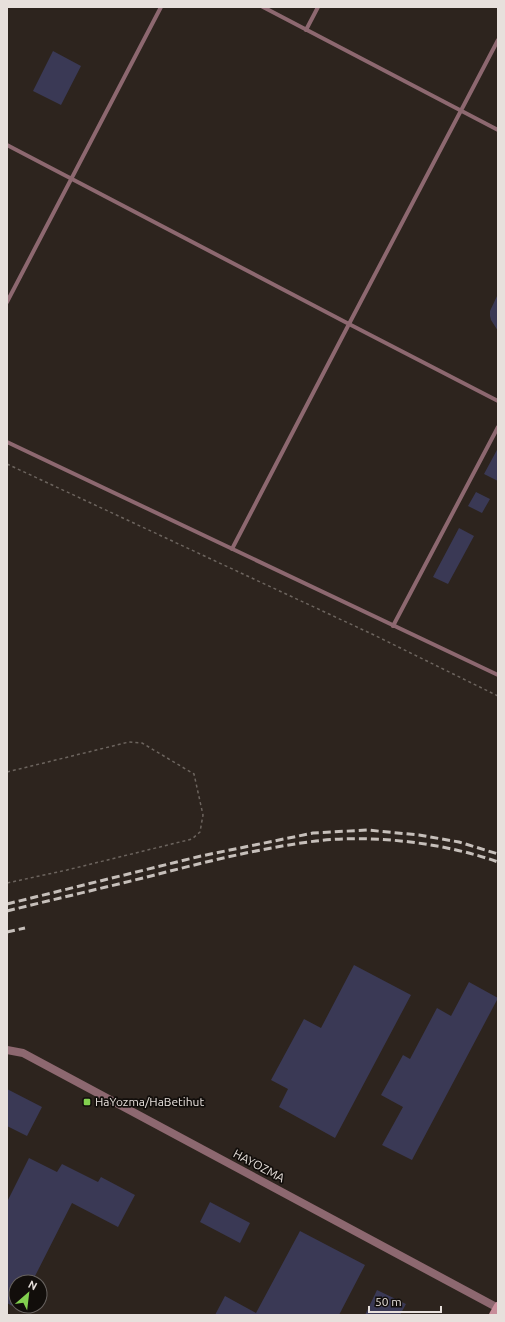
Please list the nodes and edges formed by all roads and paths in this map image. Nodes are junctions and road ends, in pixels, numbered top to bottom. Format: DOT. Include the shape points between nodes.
graph roads {
  1 [pos="161,7"];
  2 [pos="263,7"];
  3 [pos="318,7"];
  4 [pos="306,30"];
  5 [pos="498,40"];
  6 [pos="461,111"];
  7 [pos="498,130"];
  8 [pos="7,145"];
  9 [pos="71,178"];
  10 [pos="7,302"];
  11 [pos="349,324"];
  12 [pos="498,401"];
  13 [pos="498,427"];
  14 [pos="7,442"];
  15 [pos="7,464"];
  16 [pos="232,549"];
  17 [pos="393,626"];
  18 [pos="498,675"];
  19 [pos="498,696"];
  20 [pos="7,772"];
  21 [pos="7,883"];
  22 [pos="7,1050"];
  23 [pos="498,1307"];
  24 [pos="493,1315"];
  1 -- 9 [label="lane"];
  2 -- 4 [label="lane"];
  3 -- 4 [label="lane"];
  4 -- 6 [label="lane"];
  5 -- 6 [label="lane"];
  6 -- 7 [label="lane"];
  6 -- 11 [label="lane"];
  8 -- 9 [label="lane"];
  9 -- 10 [label="lane"];
  9 -- 11 [label="lane"];
  11 -- 12 [label="lane"];
  11 -- 16 [label="lane"];
  13 -- 17 [label="lane"];
  14 -- 16 [label="lane"];
  15 -- 19 [label="path" via="374,635"];
  16 -- 17 [label="lane"];
  17 -- 18 [label="lane"];
  20 -- 21 [label="path" via="129,742 142,743 194,774 203,815 200,832 192,839"];
  22 -- 23 [label="street, HAYOZMA" via="23,1054"];
  23 -- 24 [label="street"];
}
